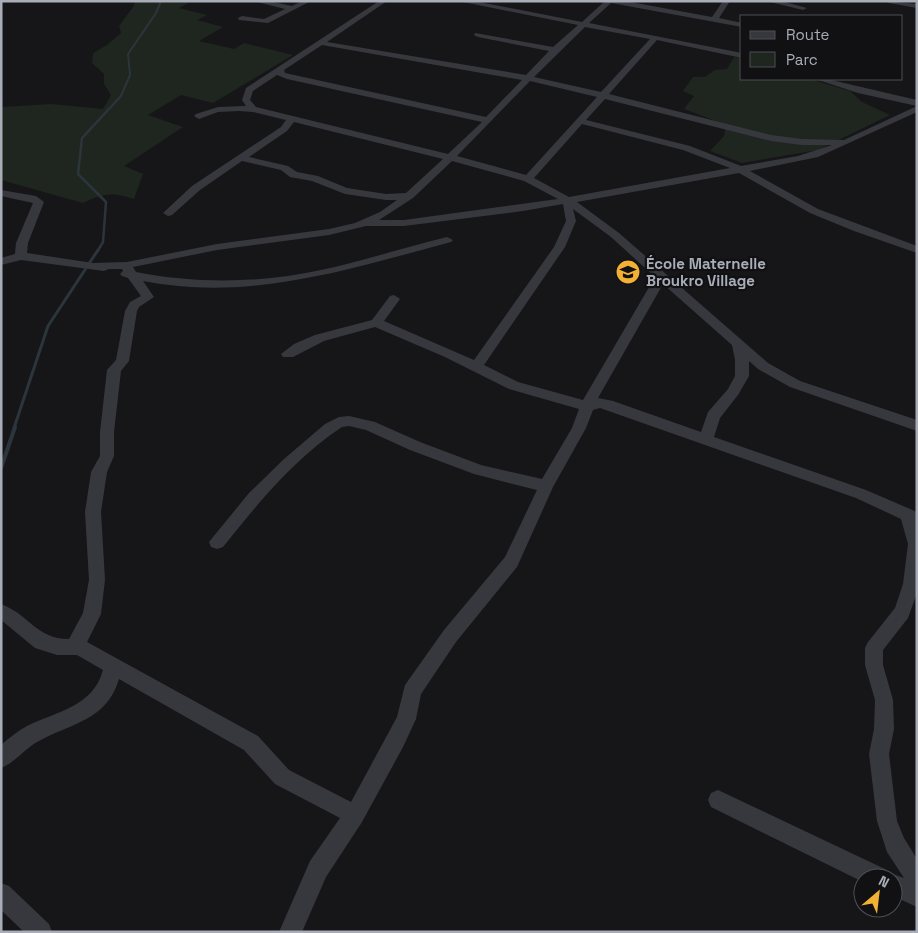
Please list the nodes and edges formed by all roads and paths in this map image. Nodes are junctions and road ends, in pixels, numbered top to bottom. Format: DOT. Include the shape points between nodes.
graph roads {
  1 [pos="256,1"];
  2 [pos="308,1"];
  3 [pos="384,1"];
  4 [pos="461,1"];
  5 [pos="610,1"];
  6 [pos="727,1"];
  7 [pos="769,1"];
  8 [pos="889,1"];
  9 [pos="917,6"];
  10 [pos="293,8"];
  11 [pos="803,8"];
  12 [pos="242,18"];
  13 [pos="714,20"];
  14 [pos="584,24"];
  15 [pos="740,25"];
  16 [pos="478,35"];
  17 [pos="655,38"];
  18 [pos="321,43"];
  19 [pos="555,50"];
  20 [pos="740,56"];
  21 [pos="280,70"];
  22 [pos="528,78"];
  23 [pos="823,80"];
  24 [pos="603,96"];
  25 [pos="917,102"];
  26 [pos="253,109"];
  27 [pos="917,109"];
  28 [pos="199,116"];
  29 [pos="292,119"];
  30 [pos="487,120"];
  31 [pos="580,122"];
  32 [pos="848,142"];
  33 [pos="241,158"];
  34 [pos="449,158"];
  35 [pos="741,169"];
  36 [pos="528,179"];
  37 [pos="1,193"];
  38 [pos="409,196"];
  39 [pos="568,200"];
  40 [pos="168,213"];
  41 [pos="571,221"];
  42 [pos="597,222"];
  43 [pos="364,224"];
  44 [pos="447,240"];
  45 [pos="917,250"];
  46 [pos="21,256"];
  47 [pos="1,262"];
  48 [pos="128,269"];
  49 [pos="661,277"];
  50 [pos="394,298"];
  51 [pos="376,323"];
  52 [pos="738,345"];
  53 [pos="288,354"];
  54 [pos="476,367"];
  55 [pos="587,406"];
  56 [pos="917,426"];
  57 [pos="706,439"];
  58 [pos="546,486"];
  59 [pos="912,518"];
  60 [pos="217,542"];
  61 [pos="1,612"];
  62 [pos="79,647"];
  63 [pos="113,667"];
  64 [pos="1,758"];
  65 [pos="718,800"];
  66 [pos="355,815"];
  67 [pos="858,868"];
  68 [pos="917,880"];
  69 [pos="903,890"];
  70 [pos="1,894"];
  71 [pos="917,896"];
  72 [pos="40,932"];
  73 [pos="290,932"];
  1 -- 10 [label="street"];
  2 -- 10 [label="street"];
  3 -- 18 [label="street"];
  4 -- 14 [label="street"];
  5 -- 13 [label="street"];
  5 -- 14 [label="street"];
  6 -- 13 [label="street"];
  7 -- 11 [label="street"];
  8 -- 9 [label="street"];
  10 -- 12 [label="street" via="265,21"];
  13 -- 15 [label="street"];
  14 -- 17 [label="street"];
  14 -- 19 [label="street"];
  16 -- 19 [label="street"];
  17 -- 20 [label="street"];
  17 -- 24 [label="street"];
  18 -- 21 [label="street"];
  18 -- 22 [label="street"];
  19 -- 22 [label="street"];
  21 -- 26 [label="street" via="249,90 246,100"];
  21 -- 30 [label="street" via="287,76 406,99"];
  22 -- 24 [label="street"];
  22 -- 30 [label="street"];
  23 -- 25 [label="street"];
  24 -- 31 [label="street"];
  24 -- 32 [label="street" via="781,140"];
  26 -- 28 [label="street" via="220,109"];
  26 -- 29 [label="street"];
  27 -- 32 [label="street"];
  29 -- 33 [label="street" via="284,129"];
  29 -- 34 [label="street"];
  30 -- 34 [label="street"];
  31 -- 35 [label="street" via="701,153"];
  31 -- 36 [label="street"];
  32 -- 35 [label="street" via="824,153"];
  33 -- 38 [label="street" via="284,168 294,175 314,178 345,191 386,197"];
  33 -- 40 [label="street" via="196,188"];
  34 -- 36 [label="street"];
  34 -- 38 [label="street"];
  35 -- 39 [label="street"];
  35 -- 45 [label="street" via="800,205"];
  36 -- 39 [label="street"];
  37 -- 46 [label="street" via="39,202 22,244"];
  38 -- 43 [label="street"];
  39 -- 41 [label="street"];
  39 -- 42 [label="street"];
  39 -- 43 [label="street" via="404,223"];
  41 -- 42 [label="street" via="577,218"];
  41 -- 54 [label="street" via="552,261"];
  42 -- 49 [label="street"];
  43 -- 48 [label="street" via="217,247"];
  44 -- 48 [label="street" via="304,276 267,282 191,283"];
  46 -- 47 [label="street"];
  46 -- 48 [label="street"];
  48 -- 62 [label="street" via="148,297 131,311 122,361 114,370 107,456 99,472 93,512 97,580 92,614 78,640"];
  49 -- 52 [label="street"];
  49 -- 55 [label="street"];
  50 -- 51 [label="street"];
  51 -- 53 [label="street" via="334,331"];
  51 -- 54 [label="street"];
  52 -- 56 [label="street" via="763,366 795,384"];
  52 -- 57 [label="street" via="742,376 734,392 713,416"];
  54 -- 55 [label="street" via="514,386"];
  55 -- 57 [label="street" via="608,405"];
  55 -- 58 [label="street" via="579,428"];
  57 -- 59 [label="street" via="861,494"];
  58 -- 60 [label="street" via="479,470 370,426 339,422 254,497"];
  58 -- 66 [label="street" via="511,562 450,636 412,691 406,719"];
  59 -- 68 [label="street" via="916,544 911,584 902,612 874,648 874,665 884,700 884,729 879,754 887,821 895,844"];
  61 -- 62 [label="street" via="49,646"];
  62 -- 63 [label="street"];
  63 -- 64 [label="street" via="106,689 92,703 75,716 17,743"];
  63 -- 66 [label="street" via="251,744 282,777"];
  65 -- 67 [label="street"];
  66 -- 73 [label="street" via="318,869"];
  69 -- 71 [label="street"];
  70 -- 72 [label="street"];
}
